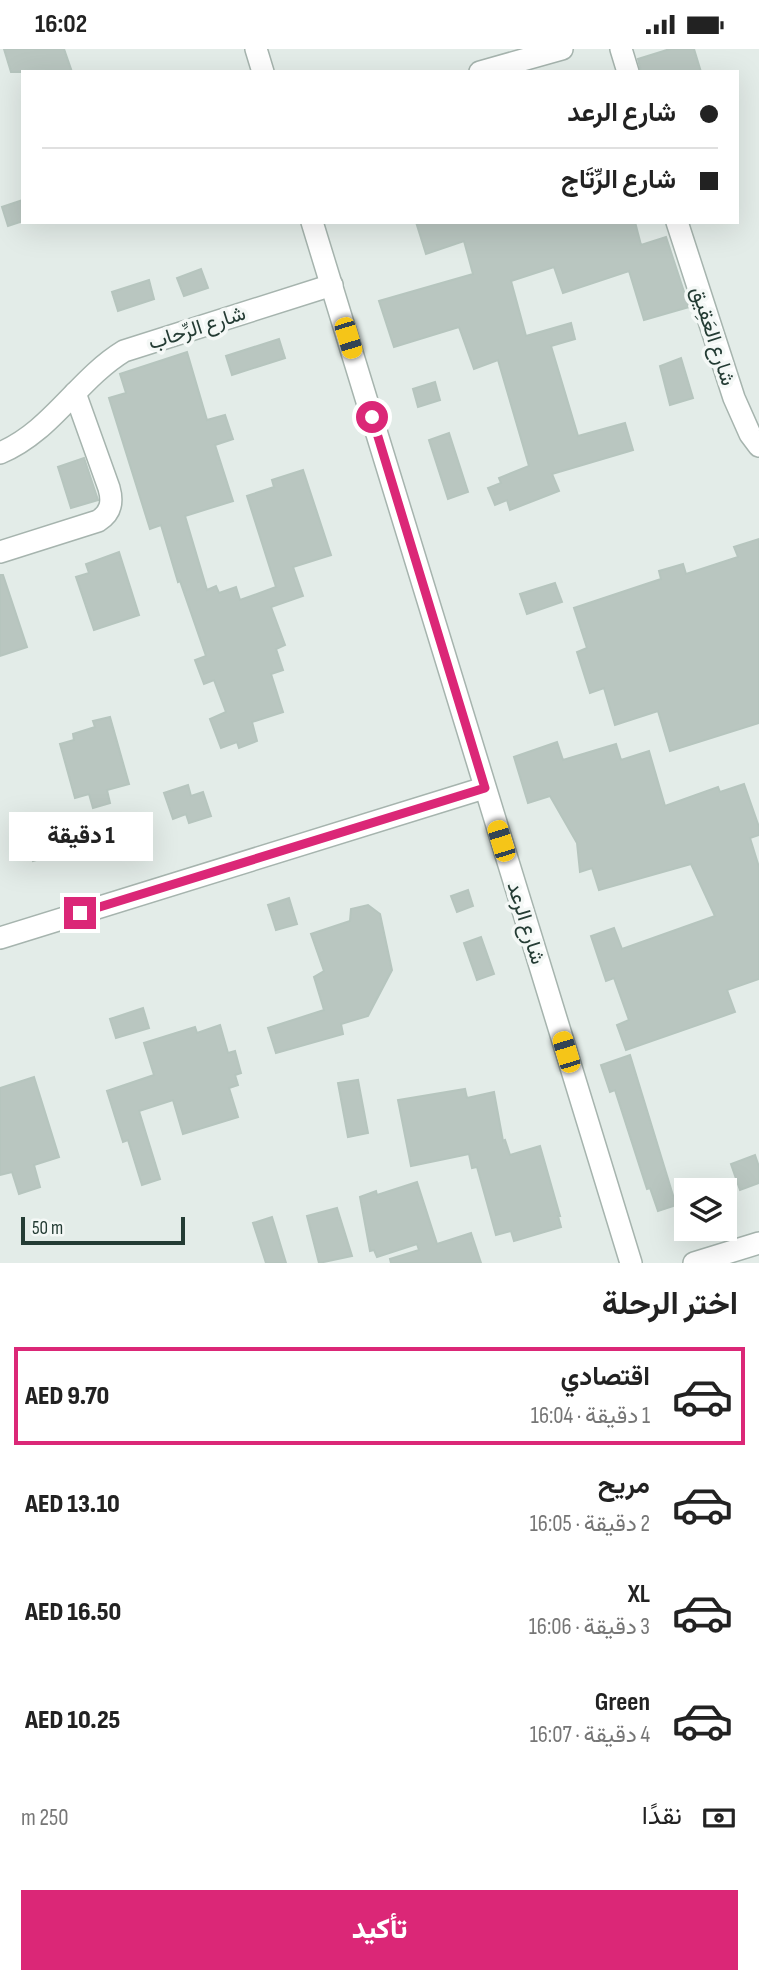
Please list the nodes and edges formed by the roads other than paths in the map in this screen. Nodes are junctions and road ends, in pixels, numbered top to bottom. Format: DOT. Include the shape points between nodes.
graph roads {
  1 [pos="256,49"];
  2 [pos="562,49"];
  3 [pos="621,49"];
  4 [pos="262,70"];
  5 [pos="487,70"];
  6 [pos="627,70"];
  7 [pos="313,224"];
  8 [pos="678,224"];
  9 [pos="332,285"];
  10 [pos="75,393"];
  11 [pos="759,446"];
  12 [pos="0,453"];
  13 [pos="0,552"];
  14 [pos="485,788"];
  15 [pos="0,938"];
  16 [pos="759,1243"];
  17 [pos="631,1263"];
  18 [pos="694,1263"];
  1 -- 4 [label="street"];
  2 -- 5 [label="street"];
  3 -- 6 [label="street"];
  7 -- 9 [label="street, شارع الرعد"];
  8 -- 11 [label="street, شارع العَقِيق" via="734,398"];
  9 -- 10 [label="street, شارع الرِّحاب" via="124,351"];
  9 -- 14 [label="street, شارع الرعد"];
  10 -- 12 [label="street, شارع الرِّحاب" via="24,440"];
  10 -- 13 [label="street" via="111,496 110,509 97,521"];
  14 -- 15 [label="street"];
  14 -- 17 [label="street, شارع الرعد"];
  16 -- 18 [label="street"];
}
